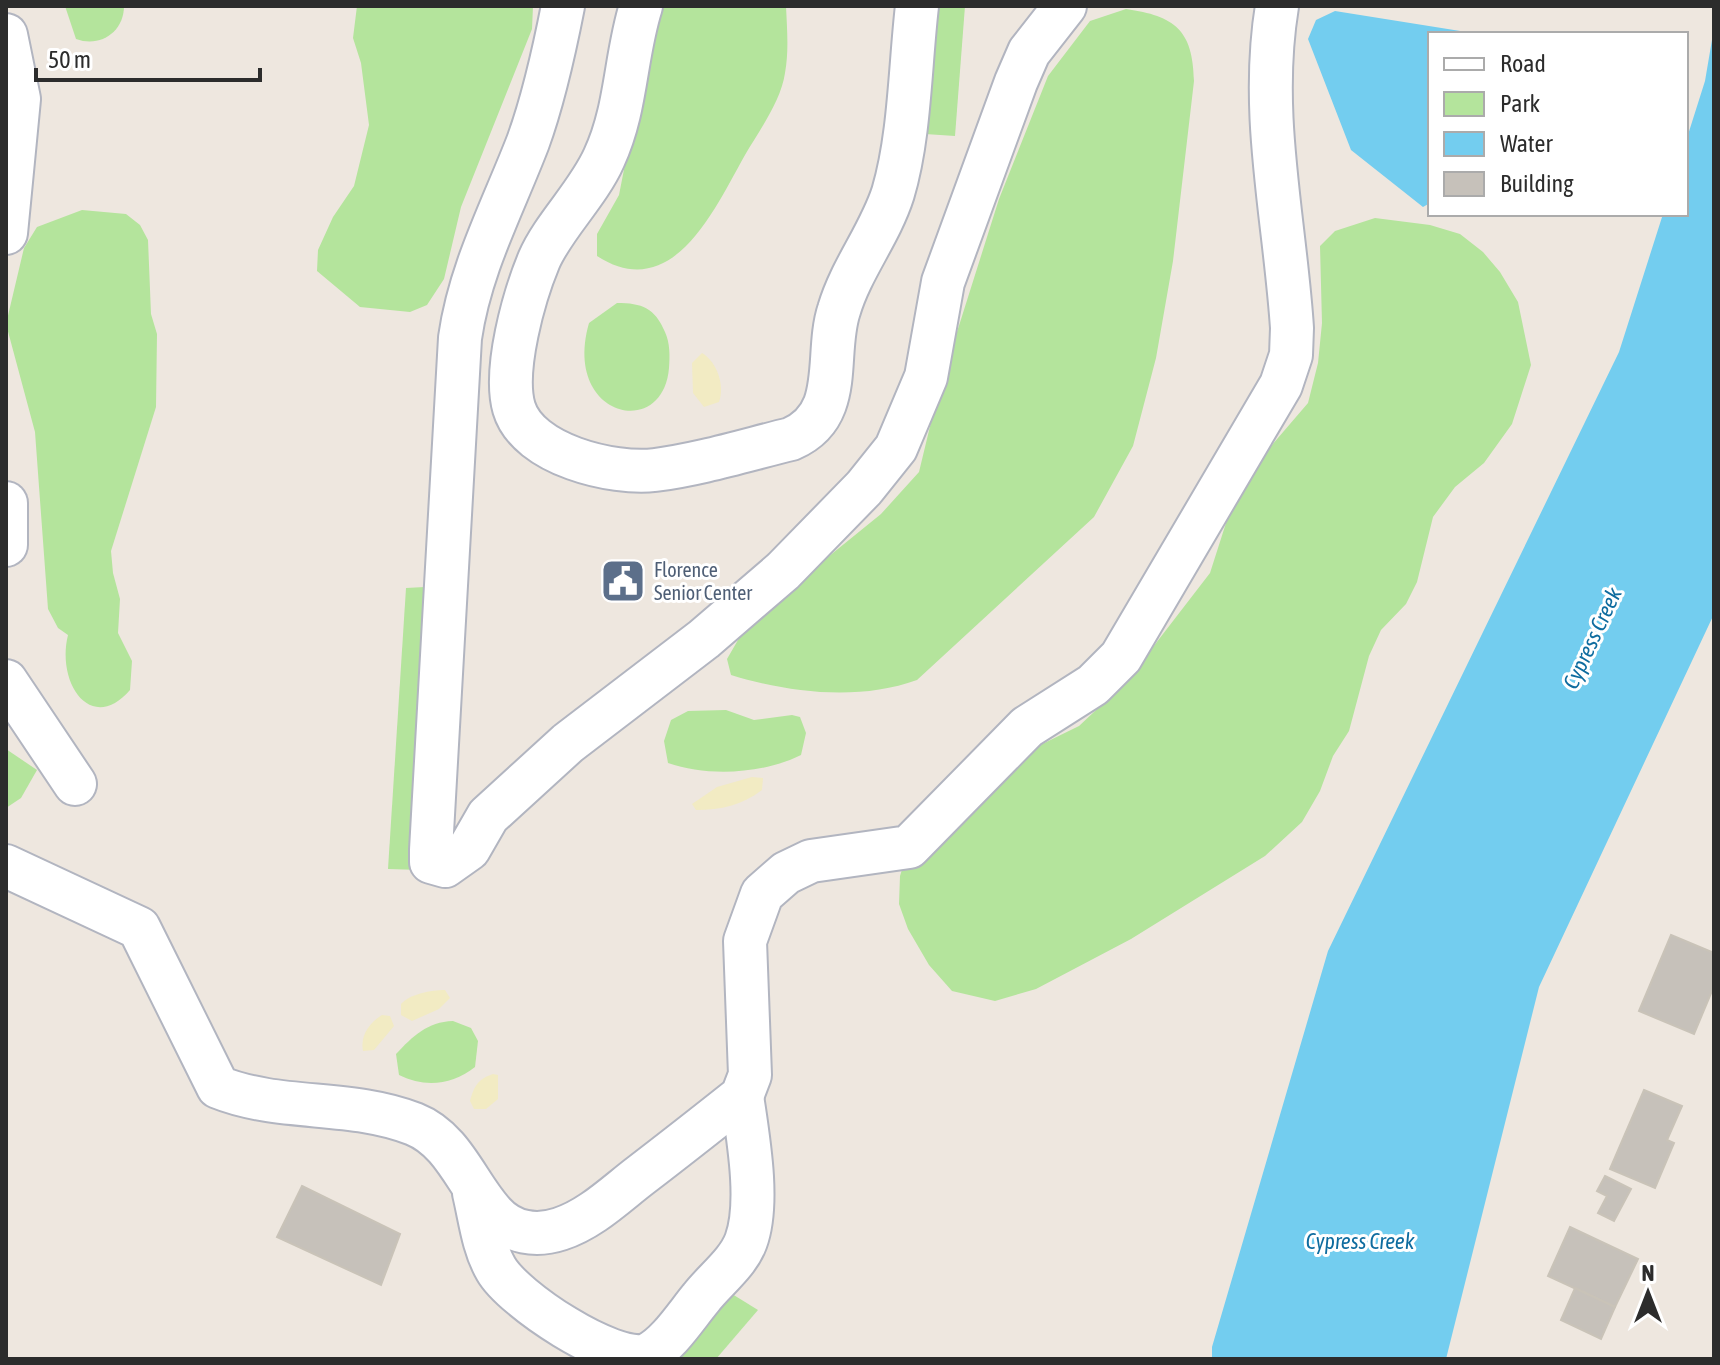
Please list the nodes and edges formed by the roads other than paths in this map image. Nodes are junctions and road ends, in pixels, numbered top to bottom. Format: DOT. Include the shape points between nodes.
graph roads {
  1 [pos="563,6"];
  2 [pos="641,6"];
  3 [pos="917,6"];
  4 [pos="1065,6"];
  5 [pos="1277,6"];
  6 [pos="6,35"];
  7 [pos="6,233"];
  8 [pos="6,503"];
  9 [pos="6,545"];
  10 [pos="6,681"];
  11 [pos="75,784"];
  12 [pos="6,866"];
  13 [pos="742,1096"];
  14 [pos="472,1185"];
  1 -- 4 [label="lane" via="529,139 474,270 465,305 431,850 431,862 437,866 469,849 488,816 568,743 783,571 896,448 926,377 950,260 1016,82 1029,52"];
  2 -- 3 [label="lane" via="619,121 603,161 541,255 527,292 513,381 513,407 542,442 601,468 632,471 791,439 824,410 831,389 838,310 892,195 902,150"];
  5 -- 13 [label="lane" via="1269,99 1292,328 1291,355 1281,385 1121,657 1104,676 1027,727 909,847 811,861 786,873 762,894 745,941 750,1075"];
  6 -- 7 [label="lane" via="19,99"];
  8 -- 9 [label="lane"];
  10 -- 11 [label="lane"];
  12 -- 14 [label="lane" via="139,928 218,1087 266,1102 372,1113 416,1125 449,1151"];
  13 -- 14 [label="lane" via="602,1206 561,1229 509,1229"];
  13 -- 14 [label="lane" via="751,1185 745,1243 649,1355 636,1359 609,1353 509,1290 489,1255"];
}
